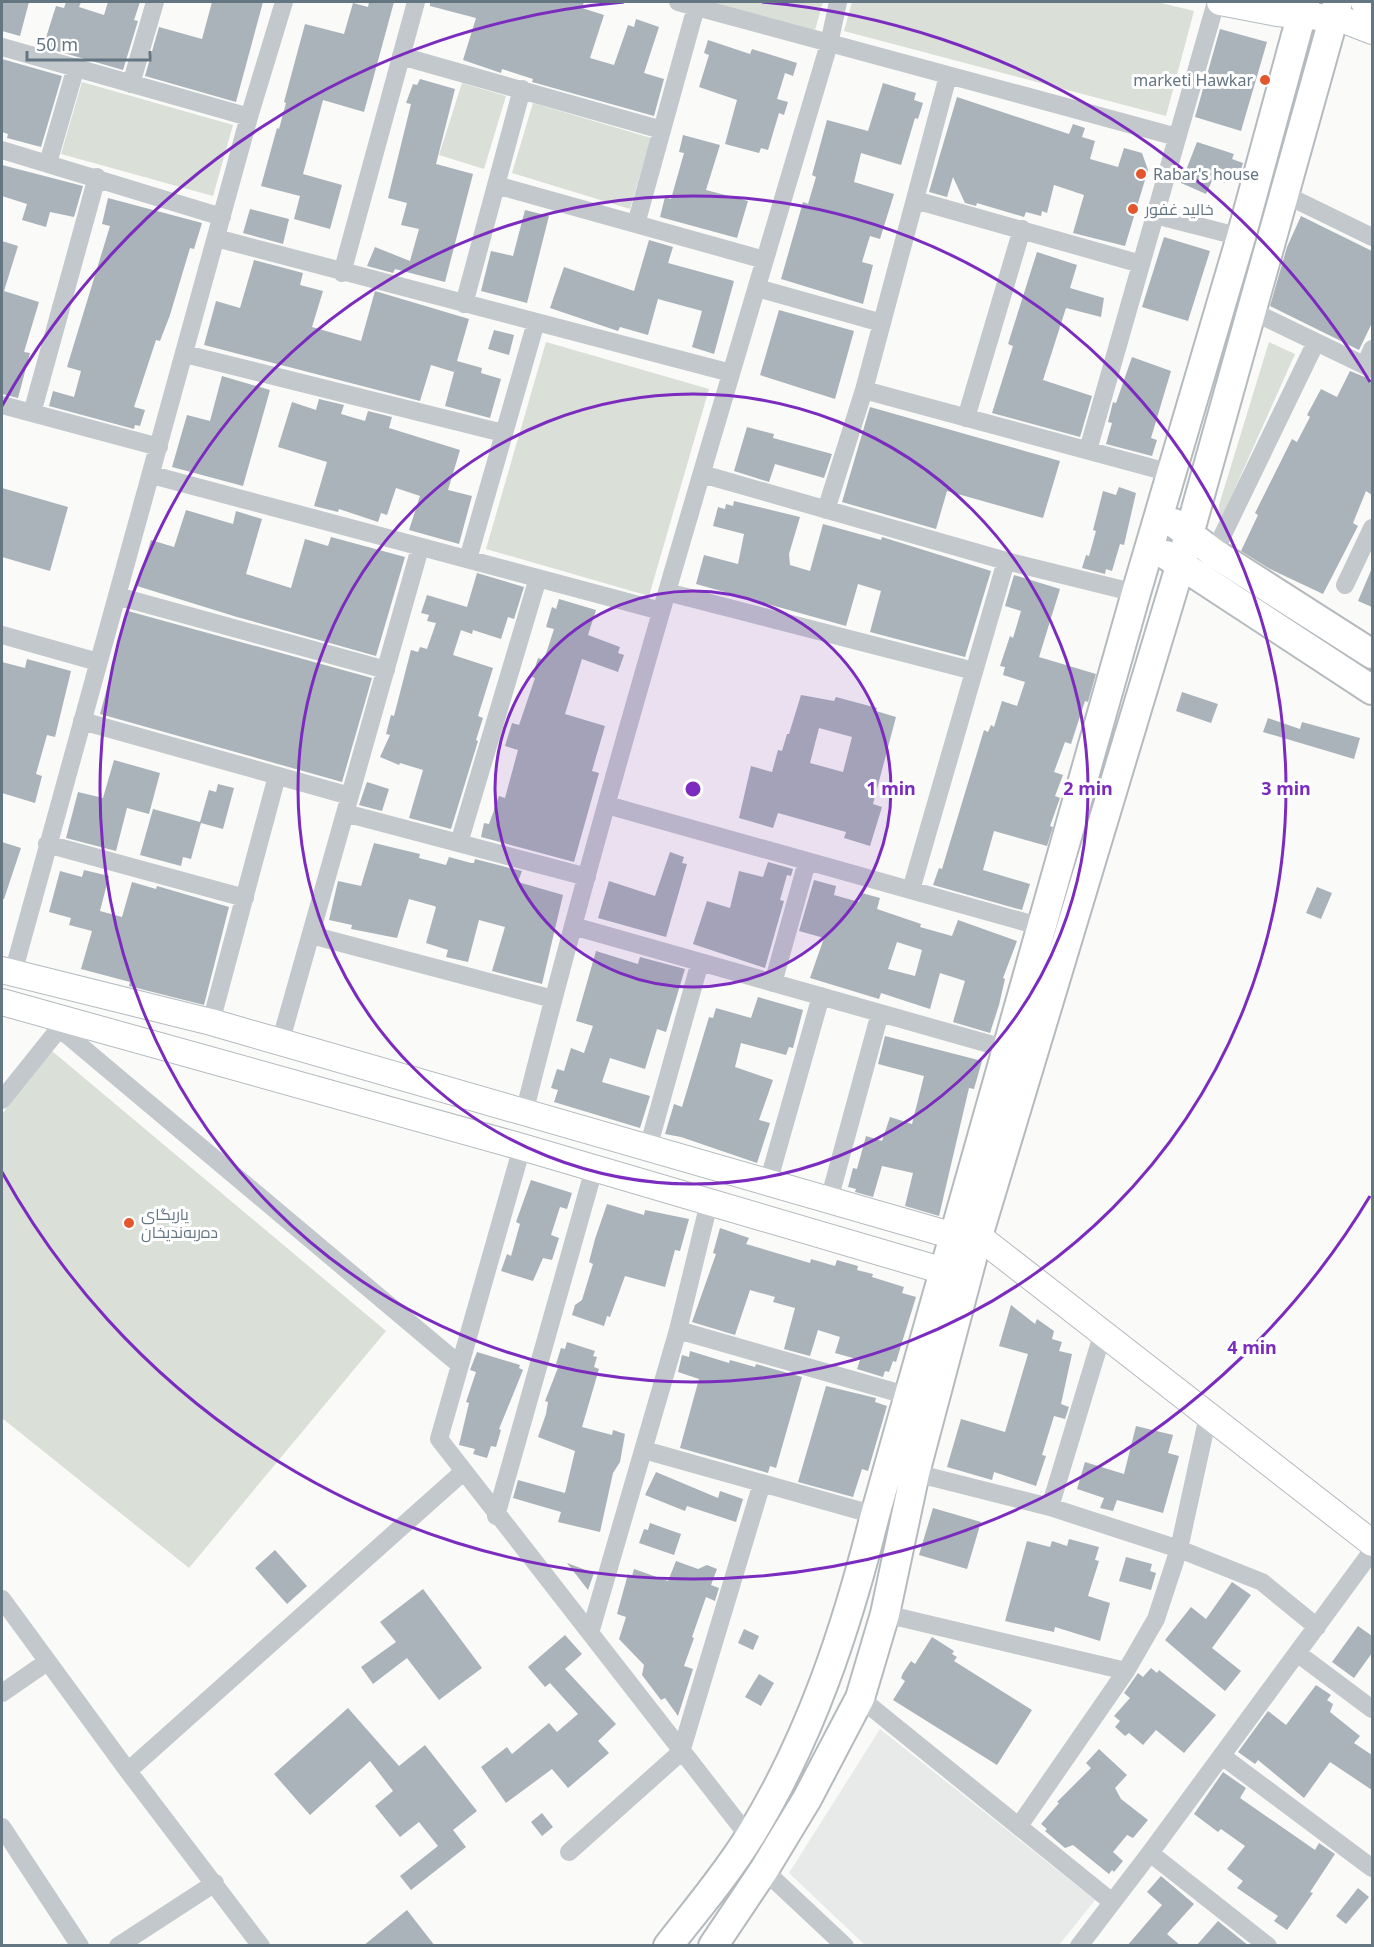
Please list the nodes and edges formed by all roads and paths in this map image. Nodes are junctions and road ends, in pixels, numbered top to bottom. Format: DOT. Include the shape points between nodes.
graph roads {
  1 [pos="155,2"];
  2 [pos="284,2"];
  3 [pos="416,2"];
  4 [pos="678,2"];
  5 [pos="838,2"];
  6 [pos="1218,2"];
  7 [pos="1364,2"];
  8 [pos="1372,5"];
  9 [pos="696,7"];
  10 [pos="1302,9"];
  11 [pos="1336,10"];
  12 [pos="1372,31"];
  13 [pos="829,44"];
  14 [pos="2,47"];
  15 [pos="401,56"];
  16 [pos="76,67"];
  17 [pos="948,76"];
  18 [pos="131,84"];
  19 [pos="522,89"];
  20 [pos="249,117"];
  21 [pos="662,130"];
  22 [pos="1177,137"];
  23 [pos="2,150"];
  24 [pos="48,163"];
  25 [pos="97,177"];
  26 [pos="496,185"];
  27 [pos="1286,195"];
  28 [pos="915,200"];
  29 [pos="1155,215"];
  30 [pos="222,217"];
  31 [pos="636,224"];
  32 [pos="1022,229"];
  33 [pos="1241,237"];
  34 [pos="1372,237"];
  35 [pos="216,238"];
  36 [pos="765,260"];
  37 [pos="1141,264"];
  38 [pos="342,273"];
  39 [pos="757,288"];
  40 [pos="464,304"];
  41 [pos="1250,310"];
  42 [pos="536,322"];
  43 [pos="882,323"];
  44 [pos="1316,342"];
  45 [pos="185,354"];
  46 [pos="1370,361"];
  47 [pos="732,374"];
  48 [pos="864,390"];
  49 [pos="2,405"];
  50 [pos="32,413"];
  51 [pos="966,418"];
  52 [pos="503,433"];
  53 [pos="159,447"];
  54 [pos="1088,450"];
  55 [pos="1171,473"];
  56 [pos="702,474"];
  57 [pos="152,475"];
  58 [pos="826,510"];
  59 [pos="1160,513"];
  60 [pos="1372,528"];
  61 [pos="1188,533"];
  62 [pos="1152,546"];
  63 [pos="420,548"];
  64 [pos="1214,553"];
  65 [pos="468,559"];
  66 [pos="1006,561"];
  67 [pos="1181,563"];
  68 [pos="538,578"];
  69 [pos="1345,585"];
  70 [pos="1240,586"];
  71 [pos="667,592"];
  72 [pos="1136,593"];
  73 [pos="117,596"];
  74 [pos="661,611"];
  75 [pos="2,635"];
  76 [pos="1372,654"];
  77 [pos="98,662"];
  78 [pos="386,670"];
  79 [pos="974,671"];
  80 [pos="1372,690"];
  81 [pos="82,721"];
  82 [pos="278,776"];
  83 [pos="348,805"];
  84 [pos="607,805"];
  85 [pos="459,843"];
  86 [pos="47,844"];
  87 [pos="807,862"];
  88 [pos="587,877"];
  89 [pos="911,890"];
  90 [pos="245,898"];
  91 [pos="573,926"];
  92 [pos="1042,927"];
  93 [pos="310,935"];
  94 [pos="700,962"];
  95 [pos="7,971"];
  96 [pos="773,982"];
  97 [pos="821,996"];
  98 [pos="553,999"];
  99 [pos="2,1002"];
  100 [pos="880,1013"];
  101 [pos="56,1021"];
  102 [pos="211,1022"];
  103 [pos="280,1043"];
  104 [pos="1007,1049"];
  105 [pos="402,1078"];
  106 [pos="2,1100"];
  107 [pos="394,1111"];
  108 [pos="524,1113"];
  109 [pos="522,1147"];
  110 [pos="648,1148"];
  111 [pos="594,1168"];
  112 [pos="768,1183"];
  113 [pos="829,1200"];
  114 [pos="710,1203"];
  115 [pos="966,1236"];
  116 [pos="944,1270"];
  117 [pos="678,1330"];
  118 [pos="1103,1332"];
  119 [pos="460,1365"];
  120 [pos="909,1396"];
  121 [pos="1208,1416"];
  122 [pos="644,1450"];
  123 [pos="463,1472"];
  124 [pos="915,1473"];
  125 [pos="762,1483"];
  126 [pos="1050,1508"];
  127 [pos="875,1515"];
  128 [pos="496,1516"];
  129 [pos="1372,1544"];
  130 [pos="1179,1549"];
  131 [pos="1372,1551"];
  132 [pos="857,1590"];
  133 [pos="2,1599"];
  134 [pos="886,1607"];
  135 [pos="1317,1627"];
  136 [pos="590,1633"];
  137 [pos="1297,1653"];
  138 [pos="47,1662"];
  139 [pos="1126,1671"];
  140 [pos="2,1693"];
  141 [pos="860,1698"];
  142 [pos="1372,1709"];
  143 [pos="681,1752"];
  144 [pos="1222,1756"];
  145 [pos="128,1771"];
  146 [pos="1019,1826"];
  147 [pos="2,1827"];
  148 [pos="750,1837"];
  149 [pos="569,1852"];
  150 [pos="1150,1852"];
  151 [pos="1372,1868"];
  152 [pos="765,1870"];
  153 [pos="215,1883"];
  154 [pos="1112,1902"];
  155 [pos="1082,1944"];
  156 [pos="80,1946"];
  157 [pos="118,1946"];
  158 [pos="261,1946"];
  159 [pos="668,1946"];
  160 [pos="713,1946"];
  161 [pos="845,1946"];
  162 [pos="1268,1946"];
  1 -- 18 [label="street"];
  2 -- 20 [label="street"];
  3 -- 15 [label="street"];
  4 -- 9 [label="street"];
  5 -- 13 [label="street"];
  6 -- 10 [label="street"];
  6 -- 22 [label="street"];
  7 -- 8 [label="street"];
  9 -- 13 [label="street"];
  9 -- 21 [label="street"];
  10 -- 11 [label="street"];
  10 -- 33 [label="main road"];
  11 -- 12 [label="street"];
  11 -- 27 [label="main road"];
  13 -- 17 [label="street"];
  13 -- 36 [label="street"];
  14 -- 16 [label="street"];
  15 -- 19 [label="street"];
  15 -- 38 [label="street"];
  16 -- 18 [label="street"];
  16 -- 24 [label="street"];
  17 -- 22 [label="street"];
  17 -- 28 [label="street"];
  18 -- 20 [label="street"];
  19 -- 21 [label="street"];
  19 -- 26 [label="street"];
  20 -- 30 [label="street"];
  21 -- 31 [label="street"];
  22 -- 29 [label="street"];
  23 -- 24 [label="street"];
  24 -- 25 [label="street"];
  25 -- 30 [label="street"];
  25 -- 50 [label="street"];
  26 -- 31 [label="street"];
  26 -- 40 [label="street"];
  27 -- 34 [label="street"];
  27 -- 41 [label="main road"];
  28 -- 32 [label="street"];
  28 -- 43 [label="street"];
  29 -- 33 [label="street"];
  29 -- 37 [label="street"];
  30 -- 35 [label="street"];
  31 -- 36 [label="street"];
  32 -- 37 [label="street"];
  32 -- 51 [label="street"];
  33 -- 55 [label="main road"];
  35 -- 38 [label="street"];
  35 -- 45 [label="street"];
  36 -- 39 [label="street"];
  37 -- 54 [label="street"];
  38 -- 40 [label="street"];
  39 -- 43 [label="street"];
  39 -- 47 [label="street"];
  40 -- 42 [label="street"];
  41 -- 44 [label="street"];
  41 -- 61 [label="main road"];
  42 -- 47 [label="street"];
  42 -- 52 [label="street"];
  43 -- 48 [label="street"];
  44 -- 46 [label="street"];
  44 -- 64 [label="street"];
  45 -- 52 [label="street"];
  45 -- 53 [label="street"];
  47 -- 56 [label="street"];
  48 -- 51 [label="street"];
  48 -- 58 [label="street"];
  49 -- 50 [label="street"];
  50 -- 53 [label="street"];
  51 -- 54 [label="street"];
  52 -- 65 [label="street"];
  53 -- 57 [label="street"];
  54 -- 55 [label="street"];
  55 -- 59 [label="main road"];
  56 -- 58 [label="street"];
  56 -- 71 [label="street"];
  57 -- 63 [label="street"];
  57 -- 73 [label="street"];
  58 -- 66 [label="street"];
  59 -- 61 [label="main road"];
  59 -- 62 [label="main road"];
  60 -- 69 [label="street"];
  61 -- 64 [label="main road"];
  61 -- 67 [label="main road"];
  62 -- 67 [label="main road"];
  62 -- 72 [label="main road"];
  63 -- 65 [label="street"];
  63 -- 78 [label="street"];
  64 -- 70 [label="main road"];
  65 -- 68 [label="street"];
  66 -- 72 [label="street"];
  66 -- 79 [label="street"];
  67 -- 70 [label="main road"];
  67 -- 115 [label="main road"];
  68 -- 74 [label="street"];
  68 -- 85 [label="street"];
  70 -- 76 [label="main road"];
  70 -- 80 [label="main road"];
  71 -- 74 [label="street"];
  71 -- 79 [label="street"];
  72 -- 92 [label="main road"];
  73 -- 77 [label="street"];
  73 -- 78 [label="street"];
  74 -- 84 [label="street"];
  75 -- 77 [label="street"];
  77 -- 81 [label="street"];
  78 -- 83 [label="street"];
  79 -- 89 [label="street"];
  81 -- 82 [label="street"];
  81 -- 86 [label="street"];
  82 -- 83 [label="street"];
  82 -- 90 [label="street"];
  83 -- 85 [label="street"];
  83 -- 93 [label="street"];
  84 -- 87 [label="street"];
  84 -- 88 [label="street"];
  85 -- 88 [label="street"];
  86 -- 90 [label="street"];
  86 -- 95 [label="street"];
  87 -- 89 [label="street"];
  87 -- 96 [label="street"];
  88 -- 91 [label="street"];
  89 -- 92 [label="street"];
  90 -- 102 [label="street"];
  91 -- 94 [label="street"];
  91 -- 98 [label="street"];
  92 -- 104 [label="main road"];
  93 -- 98 [label="street"];
  93 -- 103 [label="street"];
  94 -- 96 [label="street"];
  94 -- 110 [label="street"];
  95 -- 102 [label="street"];
  96 -- 97 [label="street"];
  97 -- 100 [label="street"];
  97 -- 112 [label="street"];
  98 -- 108 [label="street"];
  99 -- 101 [label="street"];
  100 -- 104 [label="street"];
  100 -- 113 [label="street"];
  101 -- 106 [label="street"];
  101 -- 107 [label="street"];
  101 -- 119 [label="street"];
  102 -- 103 [label="street"];
  103 -- 105 [label="street"];
  104 -- 115 [label="main road"];
  105 -- 107 [label="street"];
  105 -- 108 [label="street"];
  107 -- 109 [label="street"];
  108 -- 110 [label="street"];
  109 -- 111 [label="street"];
  109 -- 119 [label="street"];
  110 -- 112 [label="street"];
  111 -- 114 [label="street"];
  111 -- 128 [label="street"];
  112 -- 113 [label="street"];
  113 -- 115 [label="street"];
  114 -- 116 [label="street"];
  114 -- 117 [label="street"];
  115 -- 116 [label="main road"];
  115 -- 118 [label="street"];
  115 -- 124 [label="main road"];
  116 -- 120 [label="main road"];
  117 -- 120 [label="street"];
  117 -- 122 [label="street"];
  118 -- 121 [label="street"];
  118 -- 126 [label="street"];
  119 -- 123 [label="street" via="439,1439"];
  120 -- 127 [label="main road"];
  121 -- 129 [label="street"];
  121 -- 130 [label="street"];
  122 -- 125 [label="street"];
  122 -- 136 [label="street"];
  123 -- 128 [label="street"];
  123 -- 145 [label="street"];
  124 -- 126 [label="street"];
  124 -- 134 [label="main road"];
  125 -- 127 [label="street"];
  125 -- 143 [label="street"];
  126 -- 130 [label="street"];
  127 -- 132 [label="main road"];
  128 -- 136 [label="street"];
  130 -- 135 [label="street" via="1262,1582"];
  130 -- 139 [label="street" via="1156,1619"];
  131 -- 135 [label="street"];
  132 -- 134 [label="main road"];
  132 -- 148 [label="main road" via="823,1688"];
  133 -- 138 [label="street"];
  134 -- 139 [label="street"];
  134 -- 141 [label="main road"];
  135 -- 137 [label="street"];
  136 -- 143 [label="street"];
  137 -- 142 [label="street"];
  137 -- 144 [label="street"];
  138 -- 140 [label="street"];
  138 -- 145 [label="street"];
  139 -- 146 [label="street"];
  141 -- 146 [label="street"];
  141 -- 152 [label="main road"];
  143 -- 148 [label="street"];
  143 -- 149 [label="street"];
  144 -- 150 [label="street"];
  144 -- 151 [label="street"];
  145 -- 153 [label="street"];
  146 -- 154 [label="street"];
  147 -- 156 [label="street"];
  148 -- 159 [label="main road"];
  150 -- 154 [label="street"];
  150 -- 162 [label="street"];
  152 -- 160 [label="main road"];
  152 -- 161 [label="street"];
  153 -- 157 [label="street"];
  153 -- 158 [label="street"];
  154 -- 155 [label="street"];
}
